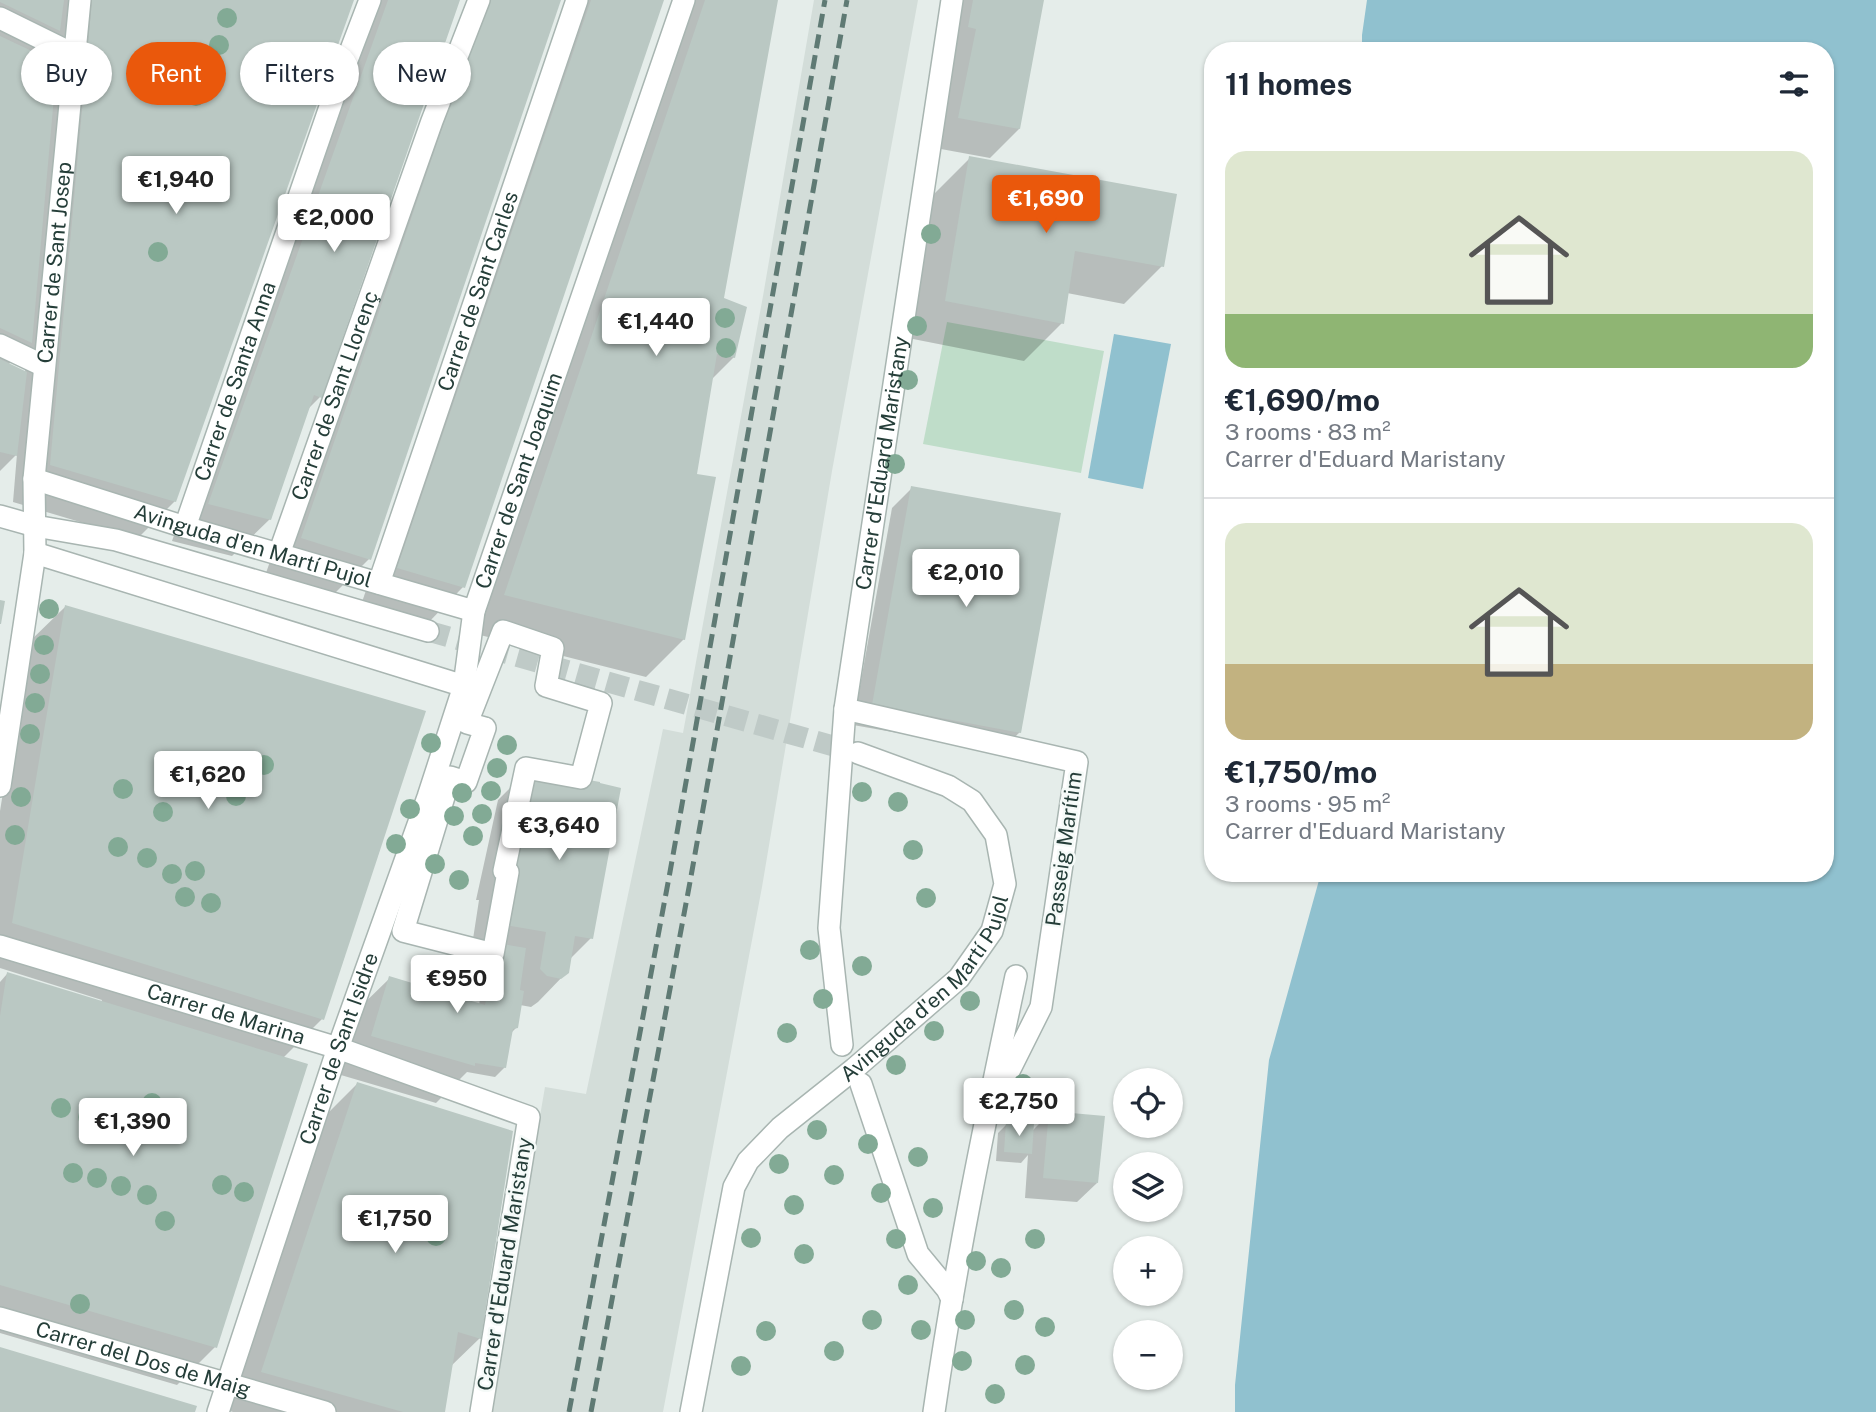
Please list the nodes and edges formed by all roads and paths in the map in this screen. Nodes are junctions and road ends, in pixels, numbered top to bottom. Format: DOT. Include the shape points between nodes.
graph roads {
  1 [pos="80,0"];
  2 [pos="370,0"];
  3 [pos="479,0"];
  4 [pos="577,0"];
  5 [pos="684,0"];
  6 [pos="952,0"];
  7 [pos="0,18"];
  8 [pos="49,42"];
  9 [pos="75,42"];
  10 [pos="68,105"];
  11 [pos="0,345"];
  12 [pos="44,366"];
  13 [pos="34,479"];
  14 [pos="0,516"];
  15 [pos="36,526"];
  16 [pos="185,527"];
  17 [pos="35,553"];
  18 [pos="279,554"];
  19 [pos="379,583"];
  20 [pos="474,611"];
  21 [pos="428,631"];
  22 [pos="464,685"];
  23 [pos="845,709"];
  24 [pos="858,753"];
  25 [pos="0,786"];
  26 [pos="499,924"];
  27 [pos="0,946"];
  28 [pos="1016,976"];
  29 [pos="842,1045"];
  30 [pos="338,1048"];
  31 [pos="862,1084"];
  32 [pos="529,1117"];
  33 [pos="986,1117"];
  34 [pos="952,1299"];
  35 [pos="0,1318"];
  36 [pos="227,1384"];
  37 [pos="218,1412"];
  38 [pos="325,1412"];
  39 [pos="481,1412"];
  40 [pos="691,1412"];
  41 [pos="934,1412"];
  1 -- 9 [label="street, Carrer de Sant Josep"];
  2 -- 16 [label="street, Carrer de Santa Anna"];
  3 -- 18 [label="street, Carrer de Sant Llorenç"];
  4 -- 19 [label="street, Carrer de Sant Carles"];
  5 -- 20 [label="street, Carrer de Sant Joaquim"];
  6 -- 23 [label="street, Carrer d'Eduard Maristany"];
  7 -- 8 [label="street"];
  10 -- 12 [label="street, Carrer de Sant Josep"];
  11 -- 12 [label="street"];
  12 -- 13 [label="street, Carrer de Sant Josep"];
  13 -- 15 [label="street, Carrer de Sant Josep"];
  13 -- 16 [label="street, Avinguda d'en Martí Pujol"];
  14 -- 15 [label="street, Avinguda d'en Martí Pujol"];
  15 -- 17 [label="street, Carrer de Sant Josep"];
  15 -- 21 [label="street, Avinguda d'en Martí Pujol" via="116,540"];
  16 -- 18 [label="street, Avinguda d'en Martí Pujol"];
  17 -- 22 [label="street"];
  17 -- 25 [label="street, Carrer de Sant Josep"];
  18 -- 19 [label="street, Avinguda d'en Martí Pujol"];
  19 -- 20 [label="street, Avinguda d'en Martí Pujol"];
  20 -- 22 [label="street, Carrer de Sant Joaquim"];
  22 -- 30 [label="street, Carrer de Sant Isidre"];
  23 -- 29 [label="street, Carrer d'Eduard Maristany" via="829,928"];
  23 -- 33 [label="street, Passeig Marítim" via="1077,762 1041,1007"];
  24 -- 40 [label="street, Avinguda d'en Martí Pujol" via="948,786 972,801 996,835 1005,884 992,931 959,978 780,1128 740,1174"];
  26 -- 26 [label="street" via="508,872 504,871 526,768 581,778 601,703 546,686 553,648 503,631 467,723 485,728 466,782 450,777 403,930 493,954"];
  27 -- 30 [label="street, Carrer de Marina"];
  28 -- 33 [label="street, Passeig Marítim"];
  30 -- 32 [label="street, Carrer de Marina"];
  30 -- 36 [label="street, Carrer de Sant Isidre"];
  31 -- 34 [label="street" via="918,1254"];
  32 -- 39 [label="street, Carrer d'Eduard Maristany"];
  33 -- 34 [label="street, Passeig Marítim"];
  34 -- 41 [label="street, Passeig Marítim"];
  35 -- 36 [label="street, Carrer del Dos de Maig"];
  36 -- 37 [label="street, Carrer de Sant Isidre"];
  36 -- 38 [label="street, Carrer del Dos de Maig"];
}
